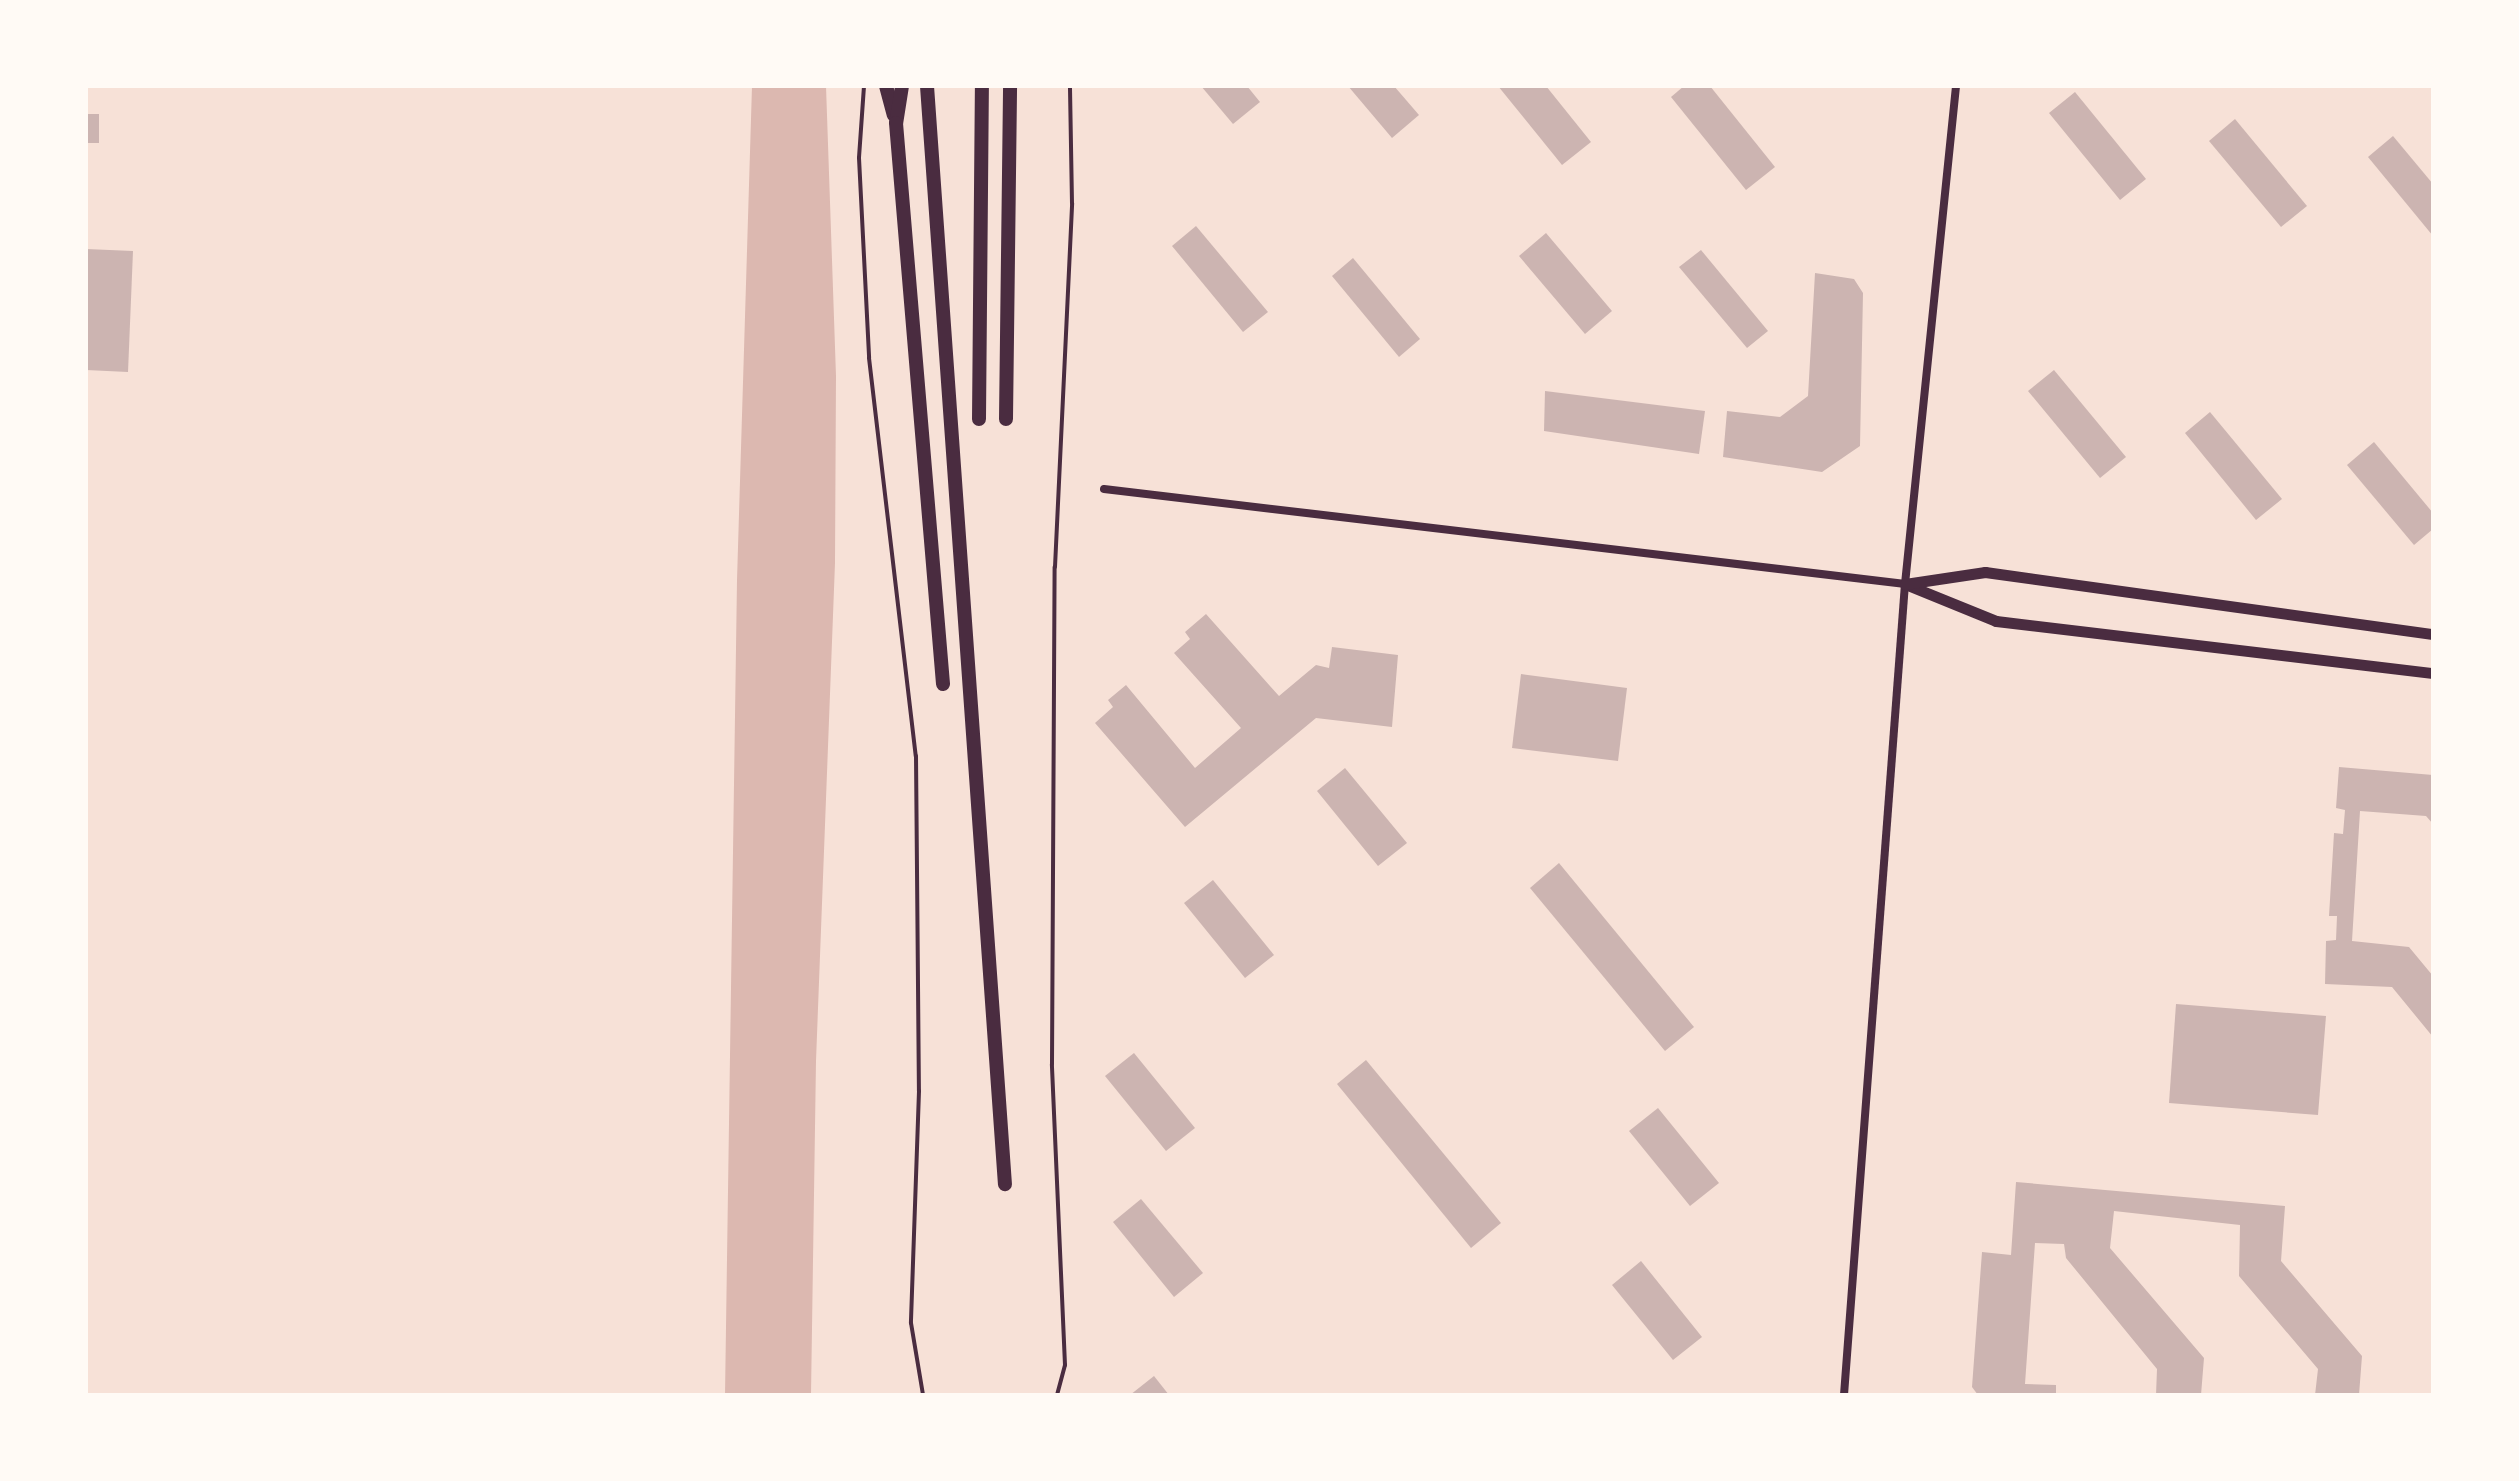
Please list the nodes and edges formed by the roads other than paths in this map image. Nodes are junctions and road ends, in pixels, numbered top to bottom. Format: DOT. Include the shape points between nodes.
graph roads {
  1 [pos="864,86"];
  2 [pos="886,86"];
  3 [pos="902,86"];
  4 [pos="927,86"];
  5 [pos="982,86"];
  6 [pos="1010,86"];
  7 [pos="1070,86"];
  8 [pos="1956,86"];
  9 [pos="896,123"];
  10 [pos="979,419"];
  11 [pos="1006,419"];
  12 [pos="1104,489"];
  13 [pos="1905,584"];
  14 [pos="2433,634"];
  15 [pos="2433,673"];
  16 [pos="943,684"];
  17 [pos="1005,1184"];
  18 [pos="923,1395"];
  19 [pos="1057,1395"];
  20 [pos="1844,1395"];
  1 -- 18 [label="lane" via="859,158 869,358 916,756 919,1091 911,1323"];
  2 -- 9 [label="highway"];
  3 -- 9 [label="highway"];
  4 -- 17 [label="highway" via="950,477"];
  5 -- 10 [label="highway"];
  6 -- 11 [label="highway"];
  7 -- 19 [label="lane" via="1072,203 1055,567 1052,1064 1065,1365"];
  8 -- 13 [label="street"];
  9 -- 16 [label="highway"];
  12 -- 13 [label="street"];
  13 -- 14 [label="street" via="1985,572"];
  13 -- 15 [label="street" via="1996,621"];
  13 -- 20 [label="street"];
}
